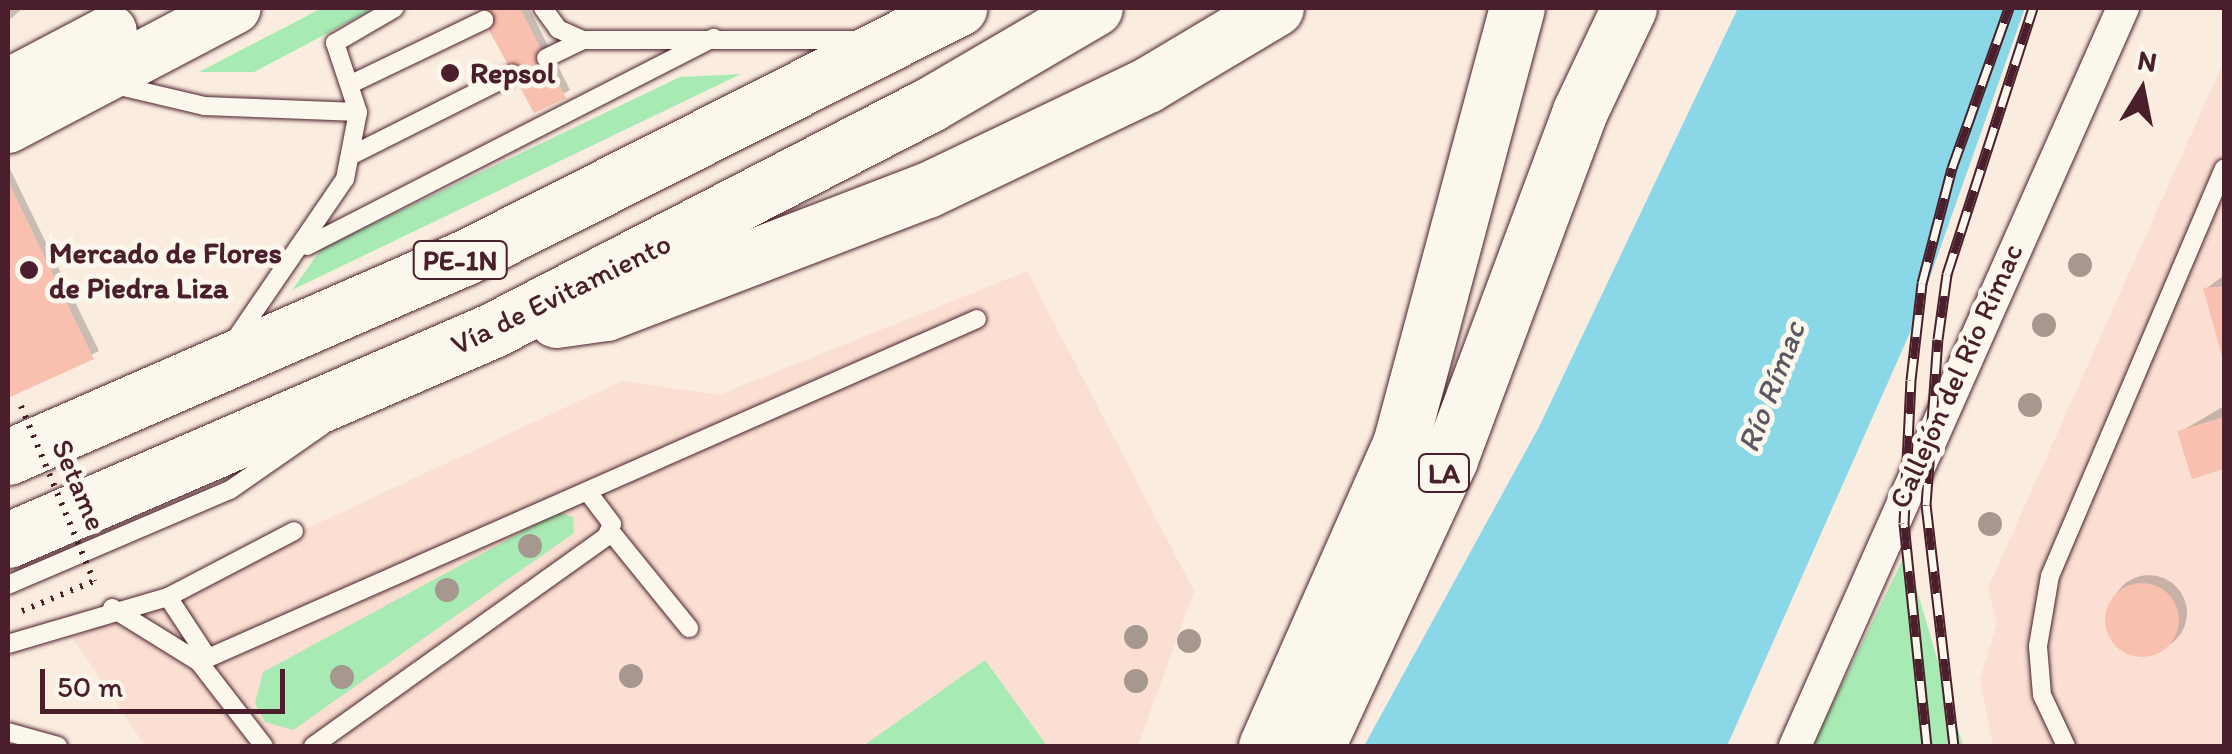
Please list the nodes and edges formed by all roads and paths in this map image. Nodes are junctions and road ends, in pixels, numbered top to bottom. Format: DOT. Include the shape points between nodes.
graph roads {
  1 [pos="157,8"];
  2 [pos="235,8"];
  3 [pos="395,8"];
  4 [pos="543,8"];
  5 [pos="959,8"];
  6 [pos="1094,8"];
  7 [pos="1276,8"];
  8 [pos="1517,8"];
  9 [pos="1628,8"];
  10 [pos="2123,8"];
  11 [pos="484,20"];
  12 [pos="714,38"];
  13 [pos="583,40"];
  14 [pos="901,41"];
  15 [pos="546,58"];
  16 [pos="513,74"];
  17 [pos="96,79"];
  18 [pos="8,84"];
  19 [pos="352,84"];
  20 [pos="358,112"];
  21 [pos="8,127"];
  22 [pos="352,156"];
  23 [pos="2224,169"];
  24 [pos="306,246"];
  25 [pos="977,318"];
  26 [pos="493,330"];
  27 [pos="216,368"];
  28 [pos="364,388"];
  29 [pos="14,431"];
  30 [pos="587,491"];
  31 [pos="294,531"];
  32 [pos="612,532"];
  33 [pos="8,540"];
  34 [pos="8,585"];
  35 [pos="168,597"];
  36 [pos="112,608"];
  37 [pos="8,617"];
  38 [pos="690,628"];
  39 [pos="8,644"];
  40 [pos="204,660"];
  41 [pos="8,732"];
  42 [pos="58,746"];
  43 [pos="264,746"];
  44 [pos="314,746"];
  45 [pos="1266,746"];
  46 [pos="1318,746"];
  47 [pos="1795,746"];
  48 [pos="2066,746"];
  1 -- 18 [label="main road"];
  2 -- 17 [label="main road"];
  3 -- 19 [label="lane" via="335,42"];
  4 -- 13 [label="lane" via="558,30"];
  5 -- 14 [label="highway, PE-1N"];
  6 -- 26 [label="highway, Vía de Evitamiento / PE-1N" via="929,105"];
  7 -- 26 [label="highway" via="1147,85 927,190 606,313"];
  8 -- 45 [label="highway, LA" via="1400,444"];
  9 -- 46 [label="highway, LA" via="1550,190 1450,459"];
  10 -- 47 [label="street, Callejón del Río Rímac"];
  11 -- 19 [label="lane"];
  12 -- 13 [label="lane"];
  12 -- 14 [label="lane"];
  12 -- 24 [label="lane"];
  13 -- 15 [label="lane"];
  14 -- 27 [label="highway, PE-1N" via="464,258"];
  16 -- 22 [label="lane"];
  17 -- 20 [label="lane" via="204,106"];
  17 -- 21 [label="main road"];
  19 -- 20 [label="lane"];
  20 -- 22 [label="lane"];
  22 -- 24 [label="lane"];
  23 -- 48 [label="lane" via="2050,576 2038,646 2042,694"];
  24 -- 27 [label="lane"];
  25 -- 30 [label="lane"];
  26 -- 28 [label="highway, Vía de Evitamiento / PE-1N"];
  27 -- 29 [label="highway, PE-1N"];
  28 -- 33 [label="highway, Vía de Evitamiento / PE-1N"];
  28 -- 34 [label="lane" via="294,452 230,490"];
  29 -- 37 [label="path, Setame, bridge" via="94,581"];
  30 -- 32 [label="lane"];
  30 -- 40 [label="lane"];
  31 -- 35 [label="lane"];
  32 -- 38 [label="lane"];
  32 -- 44 [label="lane"];
  35 -- 36 [label="lane"];
  35 -- 40 [label="lane"];
  36 -- 39 [label="lane"];
  36 -- 40 [label="lane"];
  40 -- 43 [label="lane"];
  41 -- 42 [label="lane"];
}
